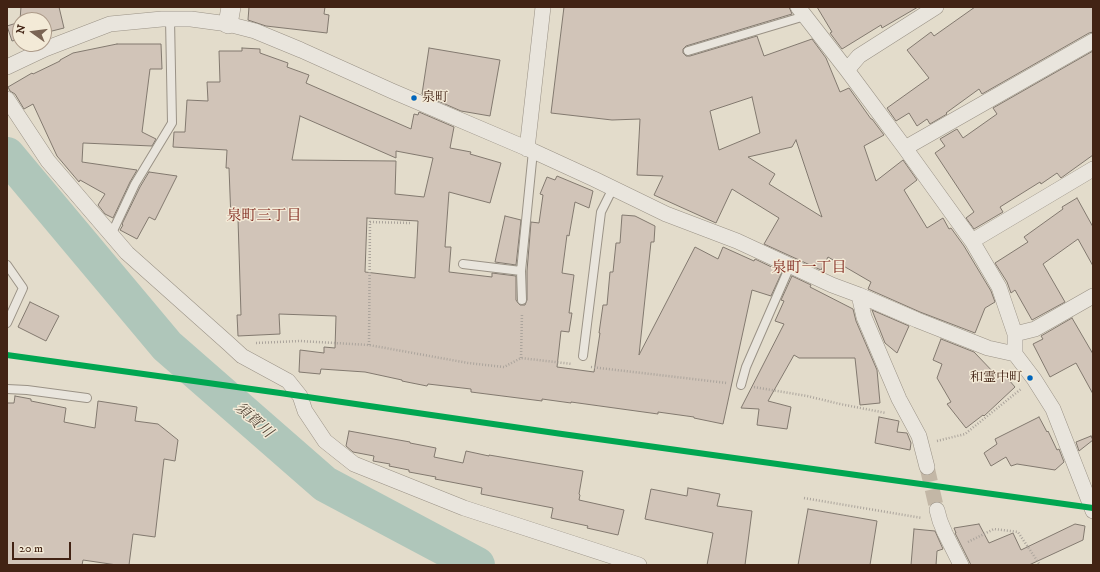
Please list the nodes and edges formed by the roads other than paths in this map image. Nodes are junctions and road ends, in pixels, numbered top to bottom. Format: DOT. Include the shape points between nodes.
graph roads {
  1 [pos="543,7"];
  2 [pos="936,7"];
  3 [pos="802,12"];
  4 [pos="165,15"];
  5 [pos="230,16"];
  6 [pos="1093,41"];
  7 [pos="688,51"];
  8 [pos="7,67"];
  9 [pos="847,70"];
  10 [pos="7,99"];
  11 [pos="906,148"];
  12 [pos="530,150"];
  13 [pos="1093,169"];
  14 [pos="613,188"];
  15 [pos="111,235"];
  16 [pos="972,241"];
  17 [pos="463,264"];
  18 [pos="7,265"];
  19 [pos="790,266"];
  20 [pos="521,271"];
  21 [pos="859,295"];
  22 [pos="1093,296"];
  23 [pos="522,300"];
  24 [pos="7,323"];
  25 [pos="1015,334"];
  26 [pos="1015,354"];
  27 [pos="583,356"];
  28 [pos="741,384"];
  29 [pos="7,389"];
  30 [pos="88,398"];
  31 [pos="927,467"];
  32 [pos="1093,511"];
  33 [pos="938,516"];
  34 [pos="639,565"];
  35 [pos="961,565"];
  1 -- 12 [label="street"];
  2 -- 9 [label="street" via="859,56"];
  3 -- 7 [label="lane"];
  3 -- 9 [label="street"];
  4 -- 5 [label="street" via="191,19"];
  4 -- 8 [label="street" via="110,24 44,49"];
  4 -- 15 [label="lane" via="172,123 135,184"];
  5 -- 12 [label="street" via="255,31"];
  6 -- 11 [label="street"];
  9 -- 11 [label="street"];
  10 -- 15 [label="street" via="48,161"];
  11 -- 16 [label="street"];
  12 -- 14 [label="street"];
  12 -- 20 [label="lane"];
  13 -- 16 [label="street"];
  14 -- 19 [label="street" via="666,214 737,241"];
  14 -- 27 [label="lane" via="601,212"];
  15 -- 34 [label="street" via="127,253 242,356 288,381 300,396 305,411 325,441 354,464 464,508"];
  16 -- 25 [label="street" via="999,287"];
  17 -- 20 [label="lane"];
  18 -- 24 [label="lane" via="23,288"];
  19 -- 21 [label="street"];
  19 -- 28 [label="lane"];
  20 -- 23 [label="lane"];
  21 -- 26 [label="street" via="988,348"];
  21 -- 31 [label="street" via="864,317 899,399 919,436"];
  22 -- 25 [label="street" via="1035,329"];
  25 -- 26 [label="street"];
  26 -- 32 [label="street" via="1053,409"];
  29 -- 30 [label="lane"];
  33 -- 35 [label="street"];
}
